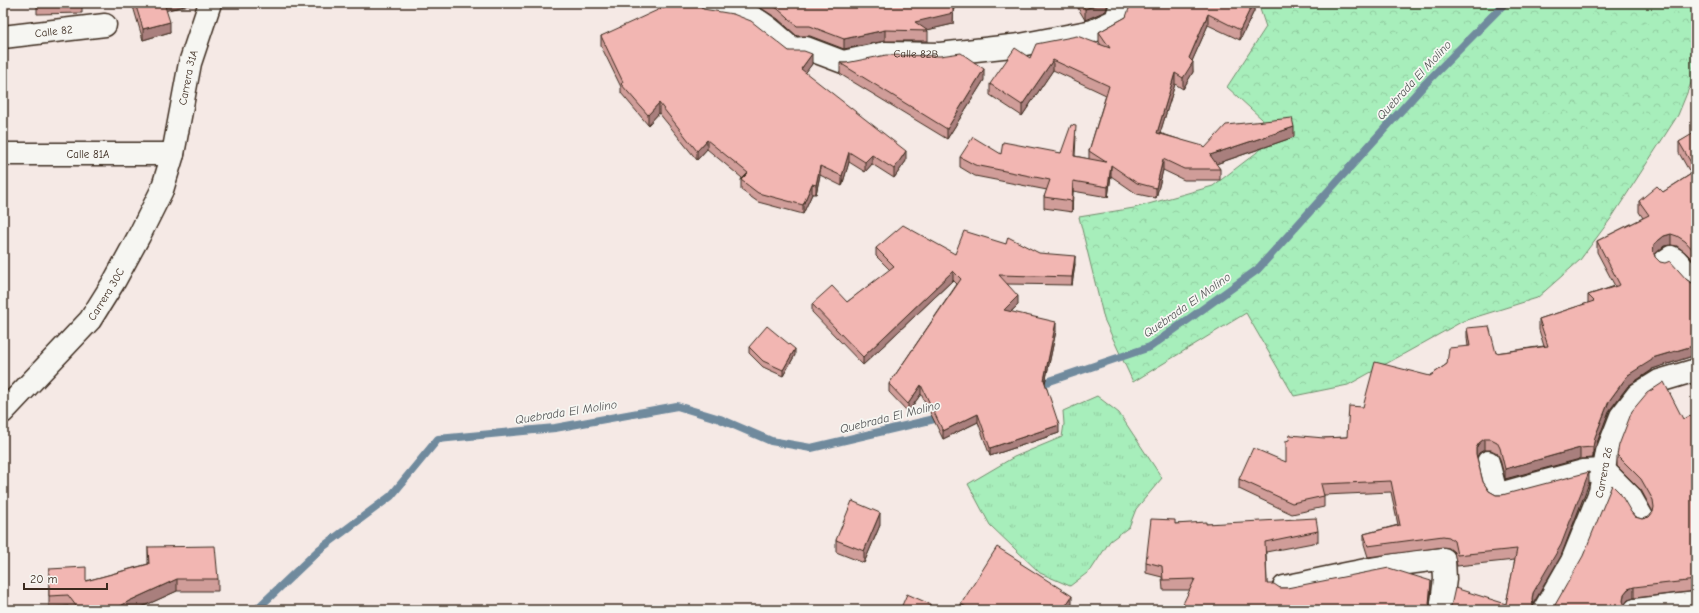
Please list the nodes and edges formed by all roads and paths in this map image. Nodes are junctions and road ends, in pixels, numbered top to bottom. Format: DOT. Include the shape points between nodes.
graph roads {
  1 [pos="210,3"];
  2 [pos="1121,3"];
  3 [pos="711,6"];
  4 [pos="105,25"];
  5 [pos="3,37"];
  6 [pos="3,154"];
  7 [pos="173,154"];
  8 [pos="1665,261"];
  9 [pos="1696,282"];
  10 [pos="1696,370"];
  11 [pos="3,412"];
  12 [pos="1488,462"];
  13 [pos="1604,470"];
  14 [pos="1642,517"];
  15 [pos="1284,587"];
  16 [pos="1696,603"];
  17 [pos="1441,610"];
  18 [pos="1546,610"];
  19 [pos="1635,610"];
  1 -- 7 [label="street, Carrera 31A" via="190,63"];
  2 -- 3 [label="street, Calle 82B" via="1116,20 1093,32 1020,45 940,54 885,53 843,62 806,48 793,48 760,22 745,14"];
  4 -- 5 [label="street, Calle 82"];
  6 -- 7 [label="street, Calle 81A"];
  7 -- 11 [label="street, Carrera 30C" via="162,190 143,229 90,320"];
  8 -- 9 [label="street" via="1671,257 1676,260"];
  10 -- 13 [label="street, Carrera 26" via="1659,381 1638,394 1621,416 1607,452"];
  12 -- 13 [label="street" via="1495,489 1500,494 1583,471"];
  13 -- 14 [label="street" via="1630,496"];
  13 -- 18 [label="street, Carrera 26" via="1600,492 1572,561"];
  15 -- 17 [label="street" via="1363,570 1444,559 1445,579"];
  16 -- 19 [label="street"];
}
